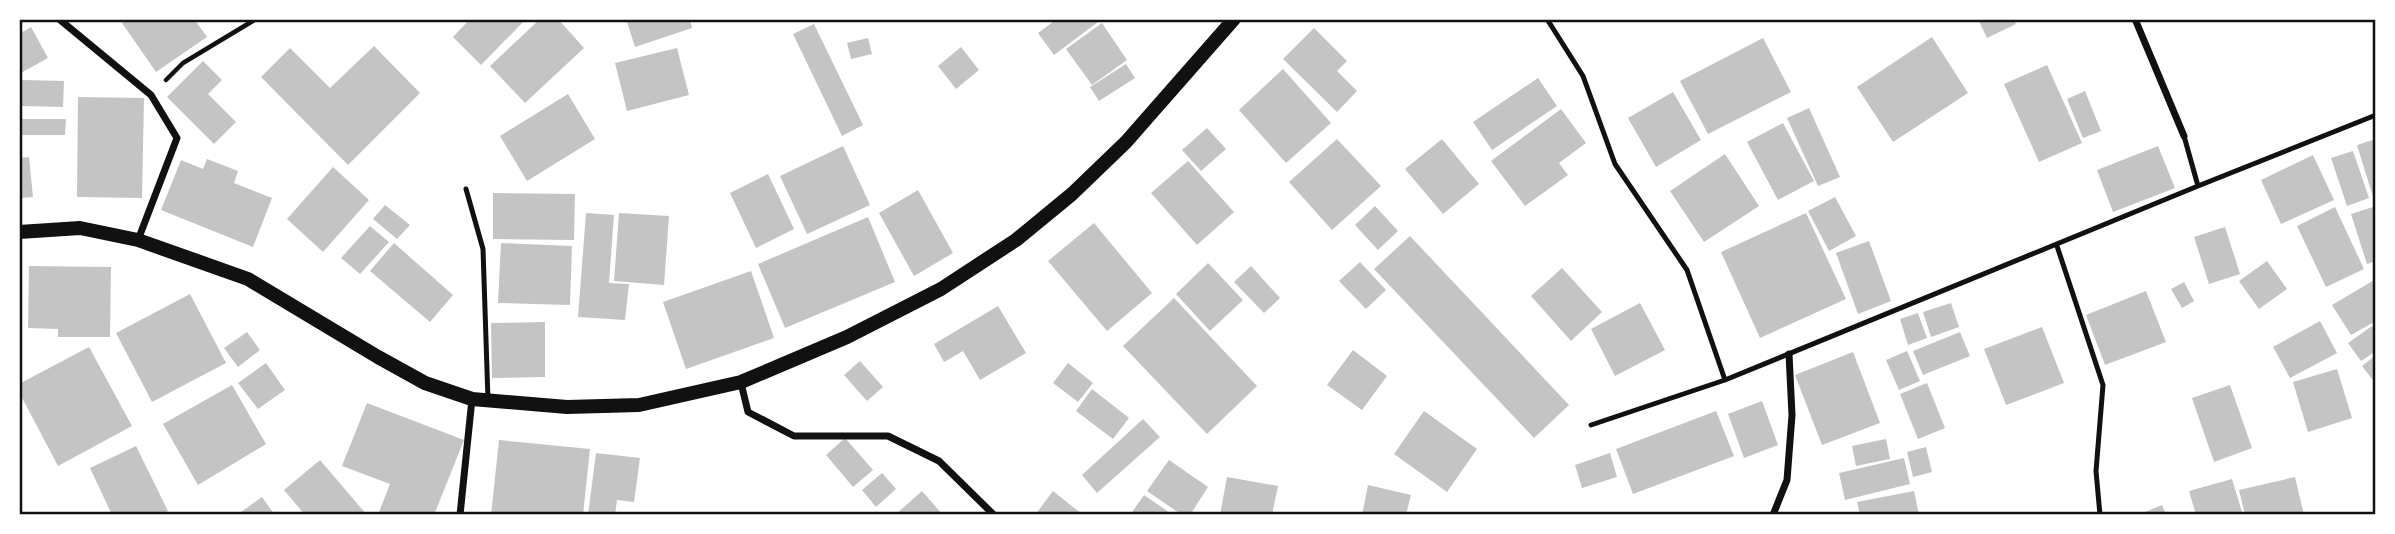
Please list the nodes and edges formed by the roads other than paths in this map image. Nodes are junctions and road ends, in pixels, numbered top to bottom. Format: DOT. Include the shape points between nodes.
graph roads {
  1 [pos="59,19"];
  2 [pos="1234,19"];
  3 [pos="1548,19"];
  4 [pos="2136,19"];
  5 [pos="2376,115"];
  6 [pos="2184,136"];
  7 [pos="2198,186"];
  8 [pos="466,189"];
  9 [pos="19,232"];
  10 [pos="138,240"];
  11 [pos="2057,246"];
  12 [pos="1789,354"];
  13 [pos="1725,380"];
  14 [pos="741,382"];
  15 [pos="472,399"];
  16 [pos="488,403"];
  17 [pos="1591,425"];
  18 [pos="460,515"];
  19 [pos="994,515"];
  20 [pos="1773,515"];
  21 [pos="2100,515"];
  1 -- 10 [label="street" via="150,95 177,138"];
  2 -- 14 [label="main road" via="1126,142 1016,240 929,295 847,337"];
  3 -- 13 [label="lane" via="1583,76 1615,164 1687,270"];
  4 -- 6 [label="street"];
  5 -- 7 [label="lane"];
  6 -- 7 [label="lane"];
  7 -- 11 [label="lane"];
  8 -- 16 [label="lane" via="483,249"];
  9 -- 10 [label="main road" via="80,228"];
  10 -- 15 [label="main road" via="248,279 378,358 425,383"];
  11 -- 12 [label="lane"];
  11 -- 21 [label="lane" via="2103,385 2096,471"];
  12 -- 13 [label="lane"];
  12 -- 20 [label="street" via="1792,415 1787,480"];
  13 -- 17 [label="lane"];
  14 -- 16 [label="main road" via="639,405"];
  14 -- 19 [label="street" via="748,412 794,436 888,436 939,461"];
  15 -- 16 [label="main road"];
  15 -- 18 [label="street"];
}
